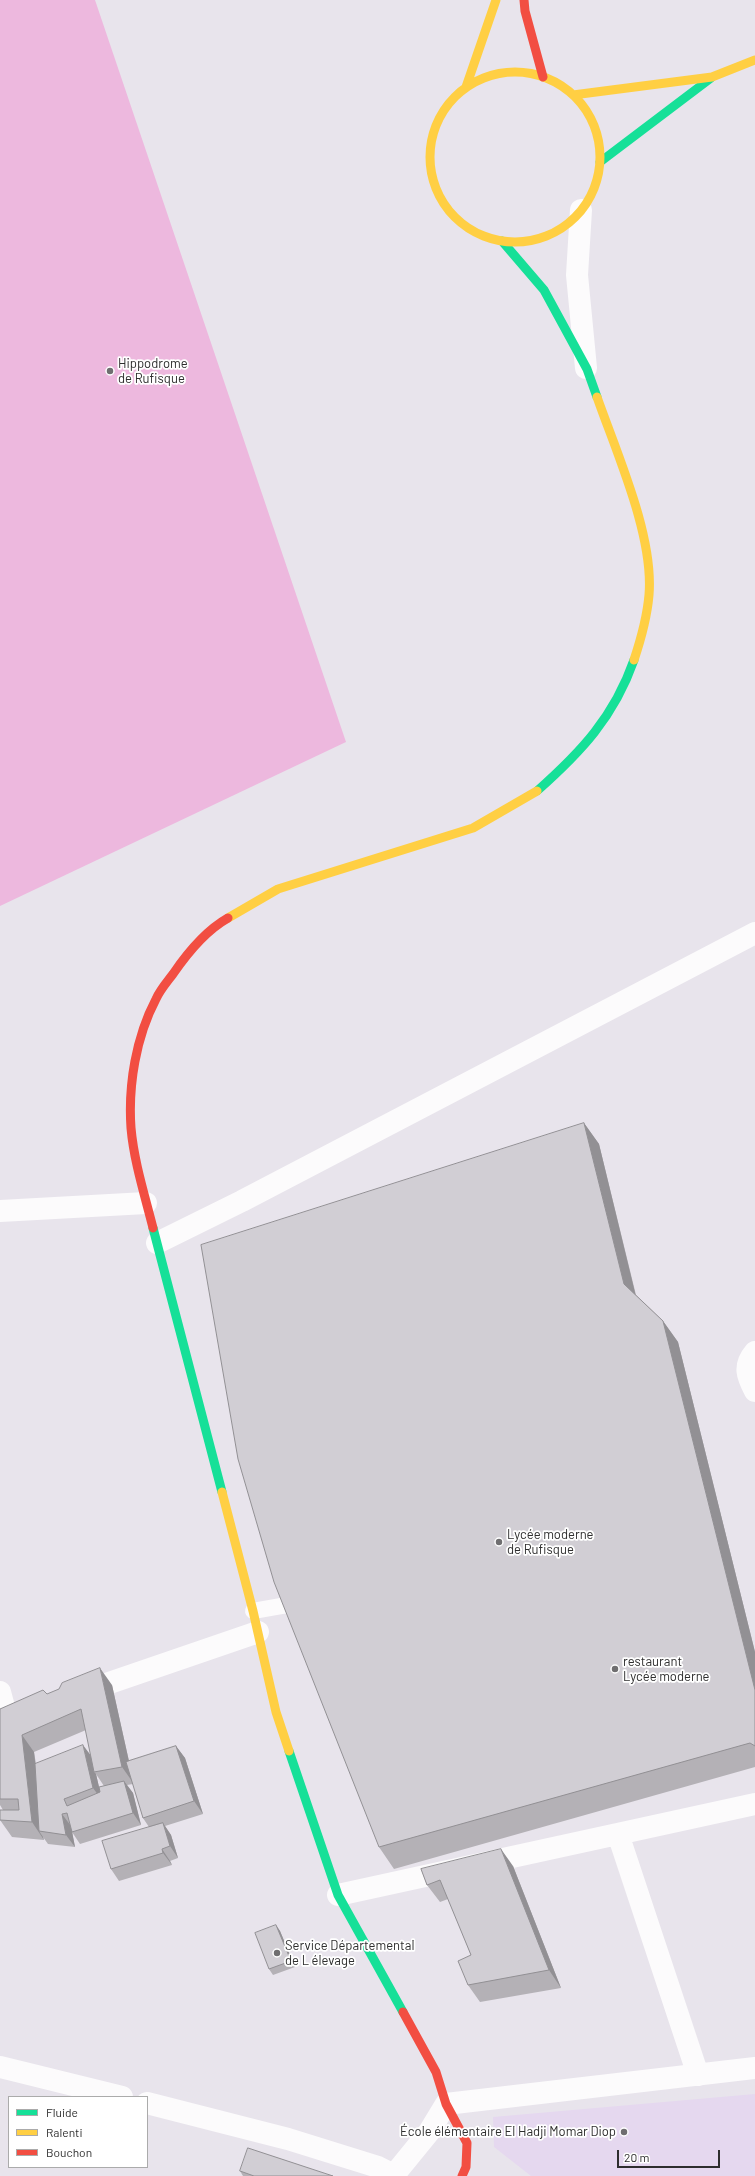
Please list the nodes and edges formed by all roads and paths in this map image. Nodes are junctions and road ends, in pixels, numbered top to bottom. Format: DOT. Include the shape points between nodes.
graph roads {
  1 [pos="496,0"];
  2 [pos="524,0"];
  3 [pos="755,60"];
  4 [pos="543,76"];
  5 [pos="712,77"];
  6 [pos="466,87"];
  7 [pos="573,95"];
  8 [pos="600,162"];
  9 [pos="581,210"];
  10 [pos="502,241"];
  11 [pos="587,369"];
  12 [pos="755,933"];
  13 [pos="146,1203"];
  14 [pos="0,1211"];
  15 [pos="157,1243"];
  16 [pos="755,1352"];
  17 [pos="755,1391"];
  18 [pos="317,1600"];
  19 [pos="253,1611"];
  20 [pos="258,1632"];
  21 [pos="0,1692"];
  22 [pos="66,1698"];
  23 [pos="29,1710"];
  24 [pos="3,1719"];
  25 [pos="755,1804"];
  26 [pos="618,1834"];
  27 [pos="338,1895"];
  28 [pos="0,2067"];
  29 [pos="755,2068"];
  30 [pos="698,2075"];
  31 [pos="118,2096"];
  32 [pos="148,2103"];
  33 [pos="446,2104"];
  34 [pos="395,2176"];
  35 [pos="462,2176"];
  1 -- 6 [label="street"];
  2 -- 4 [label="street"];
  3 -- 5 [label="street"];
  4 -- 6 [label="street" via="508,72 486,77"];
  4 -- 7 [label="street"];
  5 -- 7 [label="street"];
  5 -- 8 [label="street"];
  6 -- 10 [label="street" via="449,102 438,121 431,142 430,165 435,186 446,206 461,223 480,234"];
  7 -- 8 [label="street" via="593,124"];
  8 -- 9 [label="street" via="589,199"];
  9 -- 10 [label="street" via="563,227 546,236 524,242"];
  9 -- 11 [label="street" via="577,275"];
  10 -- 11 [label="street" via="544,290"];
  11 -- 13 [label="street" via="629,485 648,553 649,594 643,634 628,677 603,723 572,760 531,796 473,828 278,889 216,925 185,956 156,998 139,1040 132,1080 131,1128"];
  12 -- 15 [label="street"];
  13 -- 14 [label="street"];
  13 -- 15 [label="street"];
  15 -- 19 [label="street"];
  16 -- 17 [label="street" via="750,1358 747,1376"];
  18 -- 19 [label="lane"];
  19 -- 20 [label="street"];
  20 -- 22 [label="street"];
  20 -- 27 [label="street" via="276,1712"];
  21 -- 24 [label="street"];
  23 -- 24 [label="street"];
  25 -- 26 [label="street"];
  26 -- 27 [label="street"];
  26 -- 30 [label="street"];
  27 -- 33 [label="street" via="436,2072"];
  28 -- 31 [label="street"];
  29 -- 30 [label="street"];
  30 -- 33 [label="street"];
  32 -- 34 [label="street" via="288,2139 378,2167"];
  33 -- 34 [label="street" via="429,2132"];
  33 -- 35 [label="street" via="467,2143 466,2166"];
}
